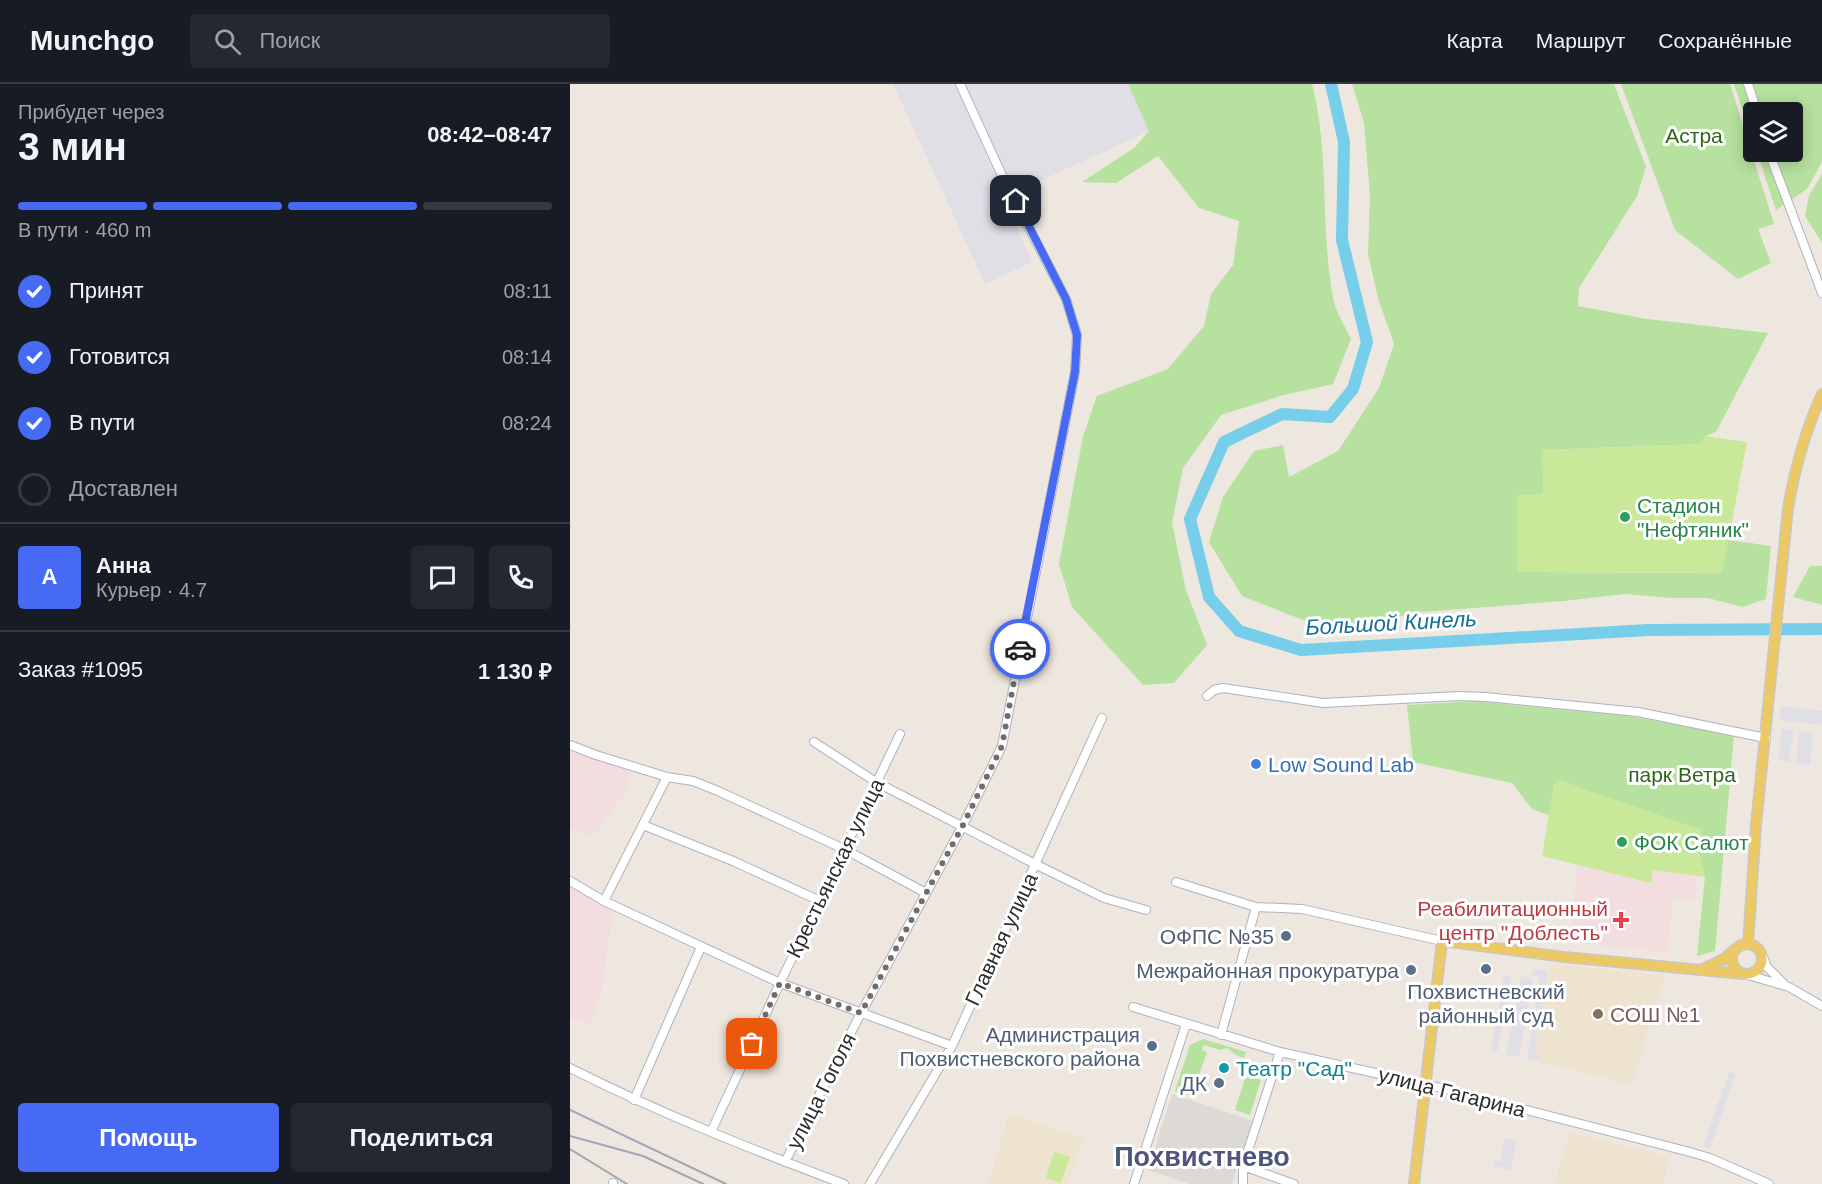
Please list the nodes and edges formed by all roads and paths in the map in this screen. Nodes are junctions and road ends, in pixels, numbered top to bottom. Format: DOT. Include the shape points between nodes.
graph roads {
  1 [pos="960,84"];
  2 [pos="1748,84"];
  3 [pos="1754,102"];
  4 [pos="1773,162"];
  5 [pos="1822,293"];
  6 [pos="1822,394"];
  7 [pos="1207,696"];
  8 [pos="1102,718"];
  9 [pos="900,734"];
  10 [pos="1766,738"];
  11 [pos="814,742"];
  12 [pos="570,745"];
  13 [pos="667,777"];
  14 [pos="876,782"];
  15 [pos="643,825"];
  16 [pos="962,827"];
  17 [pos="844,849"];
  18 [pos="1035,864"];
  19 [pos="570,881"];
  20 [pos="1176,882"];
  21 [pos="926,893"];
  22 [pos="604,901"];
  23 [pos="820,902"];
  24 [pos="1256,907"];
  25 [pos="1146,910"];
  26 [pos="1442,941"];
  27 [pos="1748,944"];
  28 [pos="701,947"];
  29 [pos="1734,950"];
  30 [pos="1763,957"];
  31 [pos="1701,970"];
  32 [pos="1746,975"];
  33 [pos="780,983"];
  34 [pos="1789,987"];
  35 [pos="1822,1006"];
  36 [pos="1133,1007"];
  37 [pos="861,1013"];
  38 [pos="1186,1024"];
  39 [pos="1221,1035"];
  40 [pos="952,1046"];
  41 [pos="1280,1052"];
  42 [pos="570,1068"];
  43 [pos="1425,1084"];
  44 [pos="634,1100"];
  45 [pos="711,1132"];
  46 [pos="785,1162"];
  47 [pos="1243,1166"];
  48 [pos="844,1184"];
  49 [pos="870,1184"];
  50 [pos="1134,1184"];
  51 [pos="1243,1184"];
  52 [pos="1294,1184"];
  53 [pos="1414,1184"];
  54 [pos="1769,1184"];
  1 -- 16 [label="street, улица Гоголя" via="1066,299 1077,335 1075,372 1002,746"];
  2 -- 3 [label="street"];
  4 -- 5 [label="street"];
  6 -- 10 [label="main road" via="1795,468 1783,550"];
  7 -- 10 [label="street" via="1224,688 1323,703 1486,697 1638,712"];
  8 -- 18 [label="street, Главная улица"];
  9 -- 14 [label="street, Крестьянская улица"];
  10 -- 27 [label="main road"];
  11 -- 14 [label="street"];
  12 -- 13 [label="street"];
  13 -- 15 [label="street"];
  13 -- 17 [label="street" via="693,781 718,791"];
  14 -- 16 [label="street"];
  14 -- 17 [label="street, Крестьянская улица"];
  15 -- 22 [label="street"];
  15 -- 23 [label="street"];
  16 -- 18 [label="street"];
  16 -- 21 [label="street, улица Гоголя"];
  17 -- 21 [label="street"];
  17 -- 23 [label="street, Крестьянская улица"];
  18 -- 25 [label="street" via="1104,898"];
  18 -- 40 [label="street, Главная улица"];
  19 -- 22 [label="street"];
  20 -- 24 [label="street"];
  21 -- 37 [label="street, улица Гоголя"];
  22 -- 28 [label="street"];
  23 -- 33 [label="street, Крестьянская улица"];
  24 -- 26 [label="street" via="1302,909"];
  24 -- 39 [label="street"];
  26 -- 31 [label="main road"];
  26 -- 43 [label="main road"];
  27 -- 29 [label="main road"];
  27 -- 30 [label="main road" via="1758,948"];
  28 -- 33 [label="street"];
  28 -- 44 [label="street"];
  29 -- 31 [label="main road"];
  29 -- 32 [label="main road" via="1733,965"];
  30 -- 32 [label="main road" via="1761,967"];
  30 -- 34 [label="street" via="1775,977"];
  31 -- 32 [label="main road"];
  32 -- 34 [label="street"];
  33 -- 37 [label="street"];
  33 -- 45 [label="street, Крестьянская улица"];
  34 -- 35 [label="street"];
  36 -- 38 [label="street, улица Гагарина"];
  37 -- 40 [label="street"];
  37 -- 46 [label="street, улица Гоголя"];
  38 -- 39 [label="street, улица Гагарина"];
  38 -- 50 [label="street"];
  39 -- 41 [label="street, улица Гагарина"];
  40 -- 49 [label="street, Главная улица"];
  41 -- 43 [label="street, улица Гагарина"];
  41 -- 47 [label="street"];
  42 -- 44 [label="street"];
  43 -- 53 [label="main road"];
  43 -- 54 [label="street, улица Гагарина" via="1690,1152"];
  44 -- 45 [label="street"];
  45 -- 46 [label="street"];
  46 -- 48 [label="street"];
  47 -- 51 [label="street"];
  47 -- 52 [label="street"];
}
